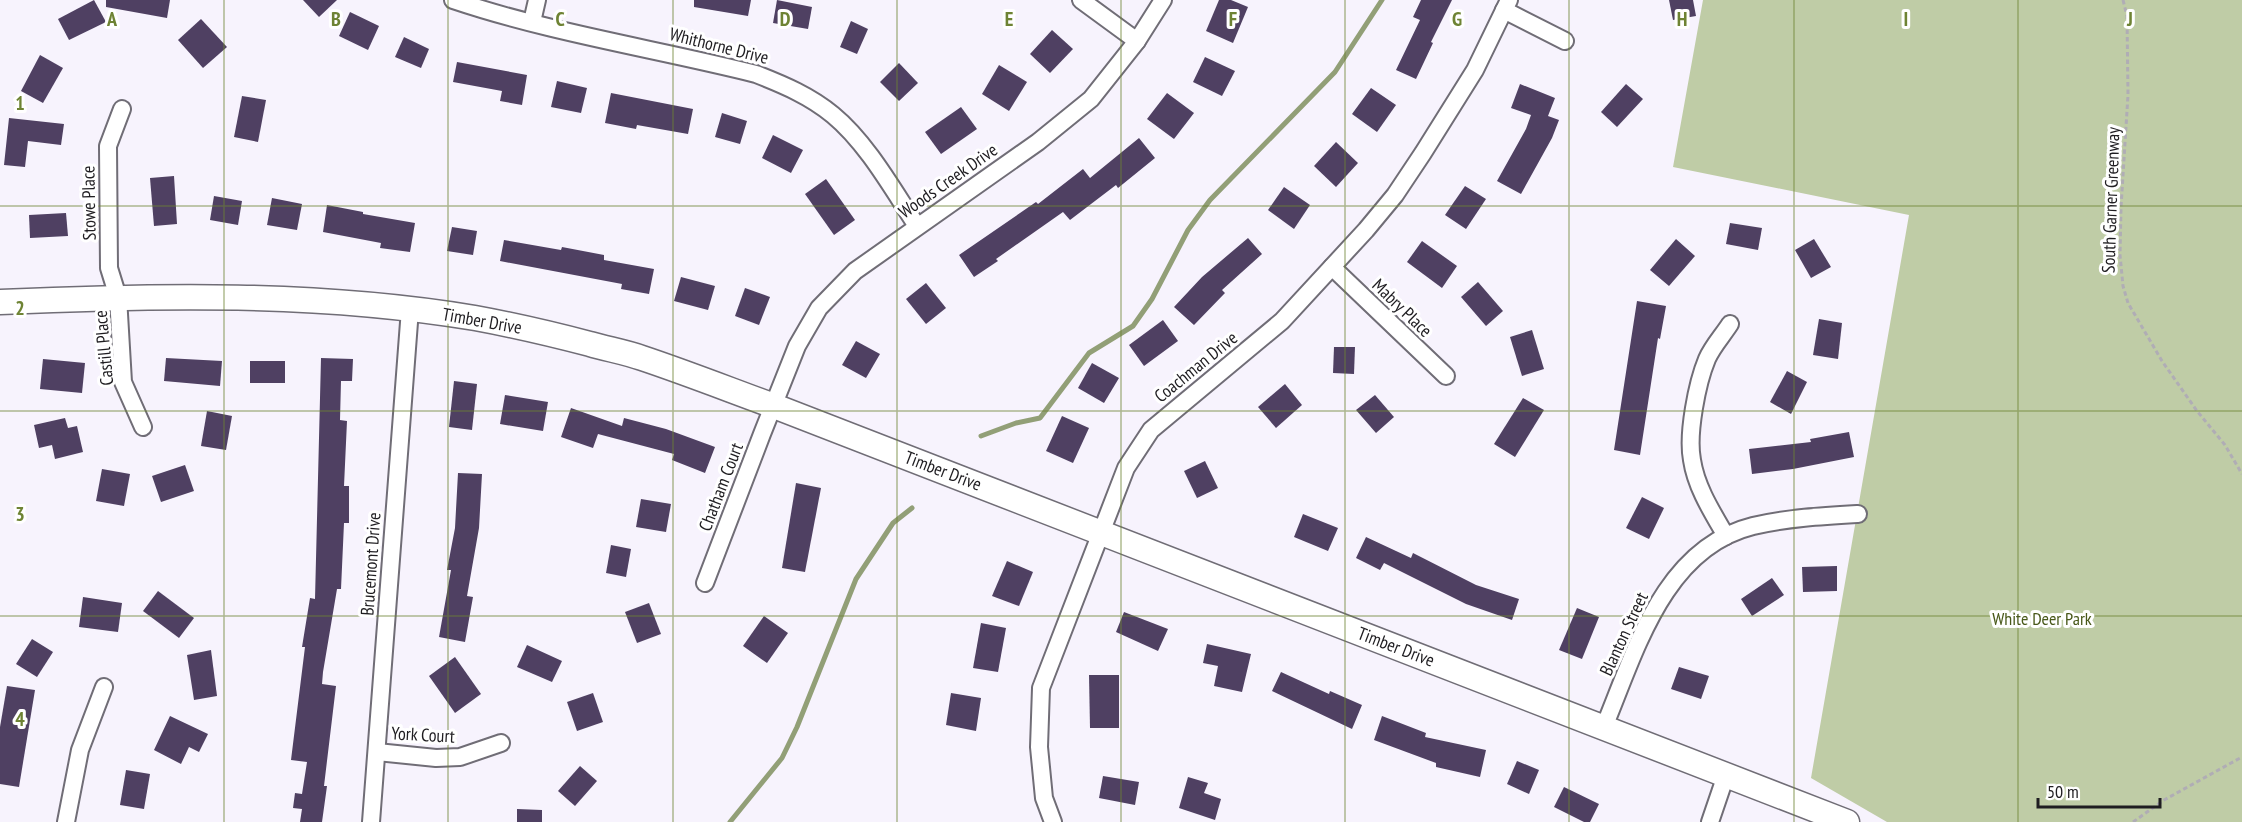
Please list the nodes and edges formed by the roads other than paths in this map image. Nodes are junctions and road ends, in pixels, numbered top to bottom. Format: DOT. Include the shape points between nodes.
graph roads {
  1 [pos="453,0"];
  2 [pos="537,0"];
  3 [pos="1081,0"];
  4 [pos="1163,0"];
  5 [pos="1507,5"];
  6 [pos="532,22"];
  7 [pos="1137,41"];
  8 [pos="1565,41"];
  9 [pos="122,109"];
  10 [pos="917,226"];
  11 [pos="1332,267"];
  12 [pos="118,297"];
  13 [pos="0,302"];
  14 [pos="410,309"];
  15 [pos="1730,324"];
  16 [pos="1446,376"];
  17 [pos="774,406"];
  18 [pos="143,427"];
  19 [pos="1858,514"];
  20 [pos="1101,532"];
  21 [pos="1726,536"];
  22 [pos="705,583"];
  23 [pos="104,687"];
  24 [pos="1604,727"];
  25 [pos="501,743"];
  26 [pos="376,752"];
  27 [pos="1726,775"];
  28 [pos="66,822"];
  29 [pos="371,822"];
  30 [pos="1053,822"];
  31 [pos="1710,822"];
  32 [pos="1847,822"];
  1 -- 6 [label="street, Whithorne Drive"];
  2 -- 6 [label="street"];
  3 -- 7 [label="street"];
  4 -- 7 [label="street, Woods Creek Drive"];
  5 -- 8 [label="street"];
  5 -- 11 [label="street, Coachman Drive" via="1474,70 1412,170 1388,204"];
  6 -- 10 [label="street, Whithorne Drive" via="756,74 785,85 835,117 877,167"];
  7 -- 10 [label="street, Woods Creek Drive" via="1082,106 1038,142"];
  9 -- 12 [label="street, Stowe Place" via="108,146 109,268"];
  10 -- 17 [label="street, Woods Creek Drive" via="855,271 819,308 797,346"];
  11 -- 16 [label="street, Mabry Place"];
  11 -- 20 [label="street, Coachman Drive" via="1266,336 1151,430 1126,468"];
  12 -- 13 [label="main road, Timber Drive"];
  12 -- 14 [label="main road, Timber Drive" via="258,298"];
  12 -- 18 [label="street, Castill Place" via="123,382"];
  14 -- 17 [label="main road, Timber Drive" via="542,332 640,357"];
  14 -- 26 [label="street, Brucemont Drive"];
  15 -- 21 [label="street" via="1707,358 1691,438 1691,459 1698,483"];
  17 -- 20 [label="main road, Timber Drive"];
  17 -- 22 [label="street, Chatham Court"];
  19 -- 21 [label="street, Blanton Street" via="1752,526"];
  20 -- 24 [label="main road, Timber Drive"];
  20 -- 30 [label="street, Coachman Drive" via="1041,688 1040,757 1044,798"];
  21 -- 24 [label="street, Blanton Street" via="1700,552 1664,593"];
  23 -- 28 [label="street" via="80,750"];
  24 -- 27 [label="main road, Timber Drive"];
  25 -- 26 [label="street, York Court" via="460,757"];
  26 -- 29 [label="street, Brucemont Drive"];
  27 -- 31 [label="street"];
  27 -- 32 [label="main road, Timber Drive"];
}
